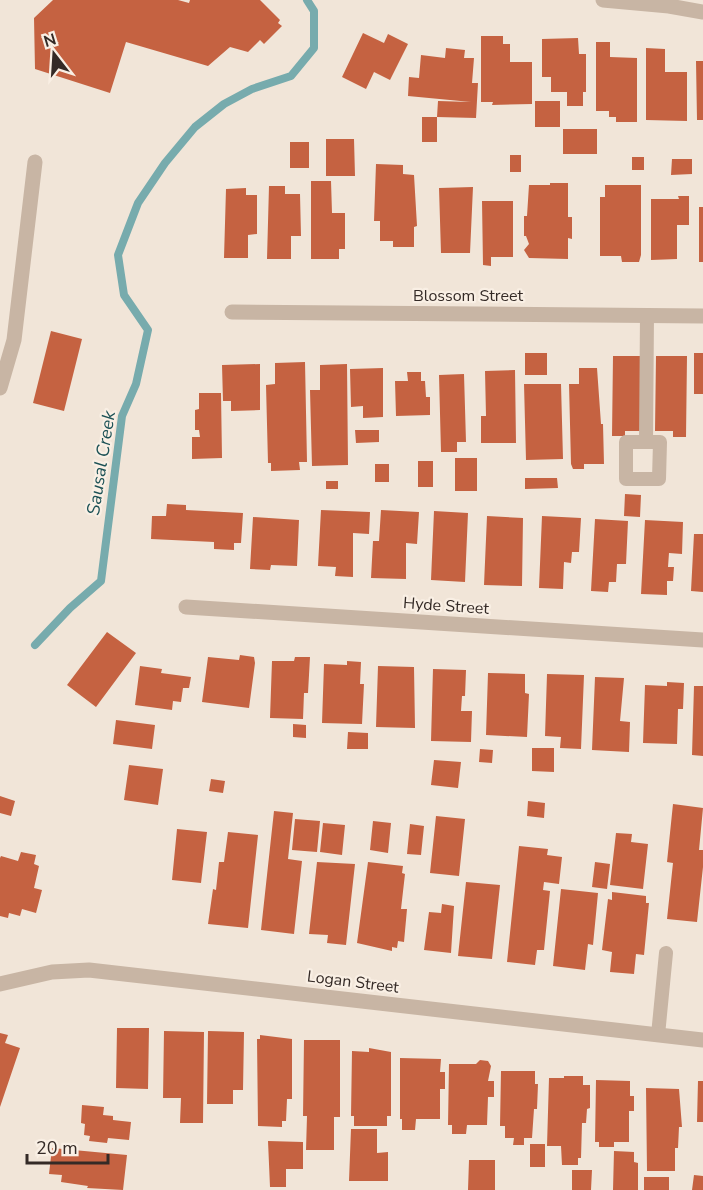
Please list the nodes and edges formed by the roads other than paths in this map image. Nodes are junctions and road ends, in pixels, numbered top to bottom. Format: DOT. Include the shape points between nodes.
graph roads {
  1 [pos="603,0"];
  2 [pos="703,12"];
  3 [pos="35,162"];
  4 [pos="232,312"];
  5 [pos="647,315"];
  6 [pos="703,316"];
  7 [pos="0,388"];
  8 [pos="646,442"];
  9 [pos="186,607"];
  10 [pos="703,640"];
  11 [pos="666,953"];
  12 [pos="0,984"];
  13 [pos="658,1035"];
  14 [pos="703,1040"];
  1 -- 2 [label="street"];
  3 -- 7 [label="street" via="14,340"];
  4 -- 5 [label="street, Blossom Street"];
  5 -- 6 [label="street, Blossom Street"];
  5 -- 8 [label="lane"];
  9 -- 10 [label="street, Hyde Street"];
  11 -- 13 [label="lane"];
  12 -- 13 [label="street, Logan Street" via="52,972 89,969"];
  13 -- 14 [label="street, Logan Street"];
}
